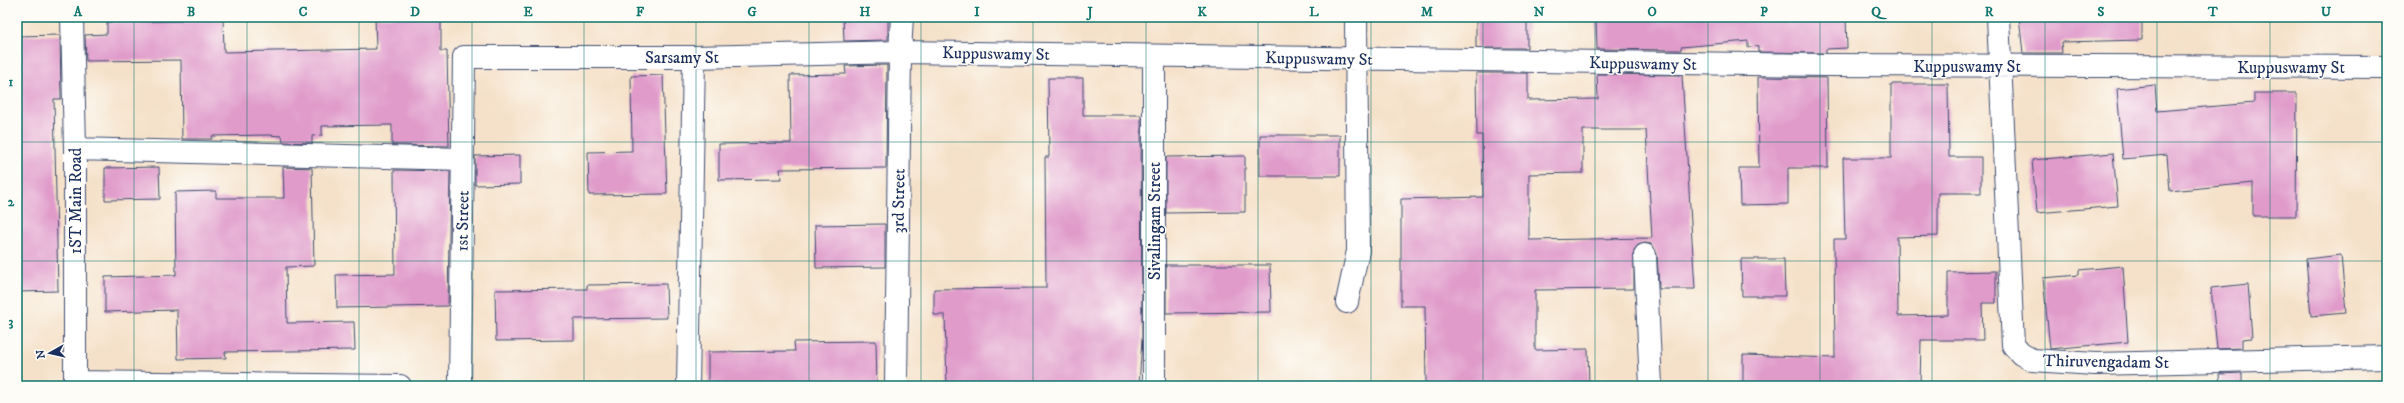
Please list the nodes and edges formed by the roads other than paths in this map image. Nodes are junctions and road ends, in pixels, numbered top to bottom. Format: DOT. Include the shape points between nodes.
graph roads {
  1 [pos="72,17"];
  2 [pos="902,17"];
  3 [pos="1356,17"];
  4 [pos="1998,17"];
  5 [pos="900,52"];
  6 [pos="1154,56"];
  7 [pos="464,57"];
  8 [pos="694,58"];
  9 [pos="1356,59"];
  10 [pos="1999,66"];
  11 [pos="2387,67"];
  12 [pos="75,149"];
  13 [pos="463,159"];
  14 [pos="1645,255"];
  15 [pos="1347,302"];
  16 [pos="2387,357"];
  17 [pos="75,384"];
  18 [pos="400,386"];
  19 [pos="460,386"];
  20 [pos="688,386"];
  21 [pos="896,386"];
  22 [pos="1154,386"];
  23 [pos="1651,386"];
  1 -- 12 [label="street, 1ST Main Road"];
  2 -- 5 [label="street, 3rd Street"];
  3 -- 9 [label="street"];
  4 -- 10 [label="street, Thiruvengadam St"];
  5 -- 6 [label="street, Kuppuswamy St"];
  5 -- 8 [label="street, Sarsamy St"];
  5 -- 21 [label="street, 3rd Street"];
  6 -- 9 [label="street, Kuppuswamy St"];
  6 -- 22 [label="street, Sivalingam Street"];
  7 -- 8 [label="street, Sarsamy St"];
  7 -- 13 [label="street, 1st Street"];
  8 -- 20 [label="street"];
  9 -- 10 [label="street, Kuppuswamy St"];
  9 -- 15 [label="street" via="1358,251"];
  10 -- 11 [label="street, Kuppuswamy St"];
  10 -- 16 [label="street, Thiruvengadam St" via="2013,345 2021,354 2032,360 2095,364"];
  12 -- 13 [label="street"];
  12 -- 17 [label="street, 1ST Main Road"];
  13 -- 19 [label="street, 1st Street"];
  14 -- 23 [label="street"];
  17 -- 18 [label="street"];
}
